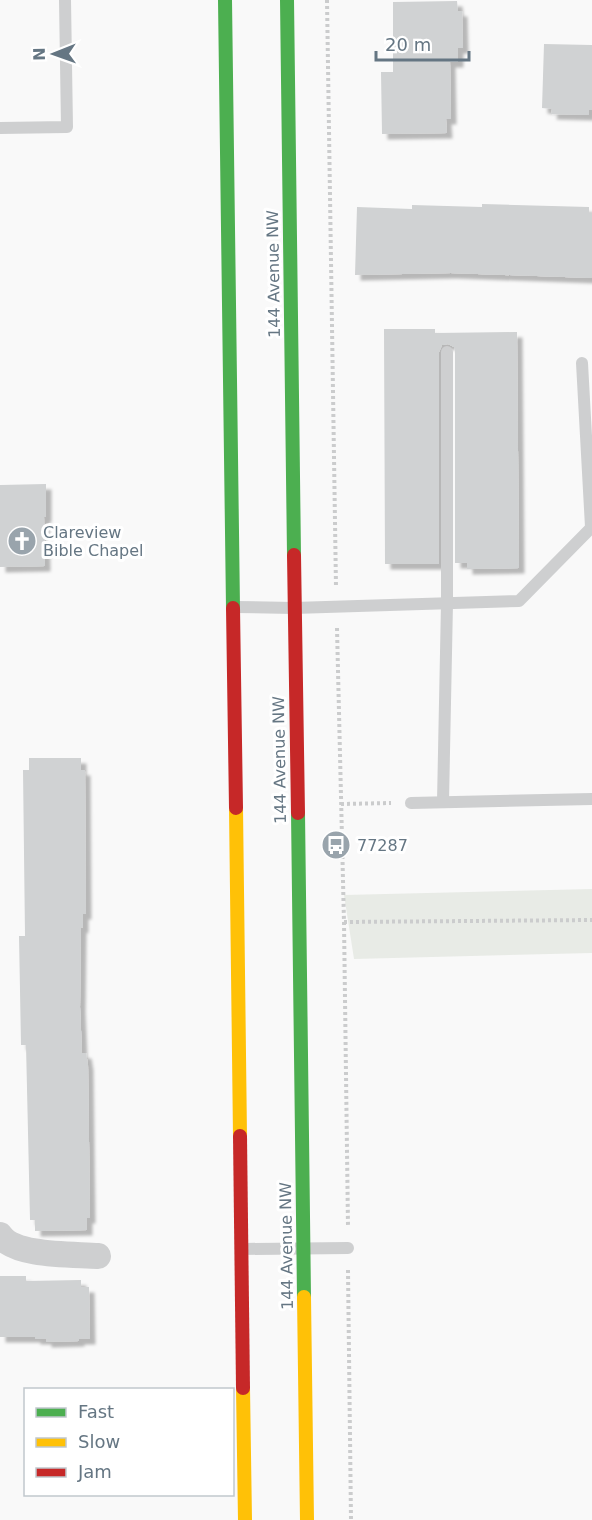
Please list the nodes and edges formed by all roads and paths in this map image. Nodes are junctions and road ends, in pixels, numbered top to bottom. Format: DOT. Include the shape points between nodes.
graph roads {
  1 [pos="65,0"];
  2 [pos="225,0"];
  3 [pos="287,0"];
  4 [pos="327,0"];
  5 [pos="0,128"];
  6 [pos="447,352"];
  7 [pos="582,363"];
  8 [pos="592,527"];
  9 [pos="447,603"];
  10 [pos="336,605"];
  11 [pos="234,607"];
  12 [pos="294,608"];
  13 [pos="592,799"];
  14 [pos="443,802"];
  15 [pos="411,803"];
  16 [pos="341,804"];
  17 [pos="592,920"];
  18 [pos="344,922"];
  19 [pos="0,1235"];
  20 [pos="302,1248"];
  21 [pos="348,1248"];
  22 [pos="241,1249"];
  23 [pos="98,1256"];
  24 [pos="245,1520"];
  25 [pos="307,1520"];
  26 [pos="351,1520"];
  1 -- 5 [label="lane" via="67,127"];
  2 -- 11 [label="main road"];
  3 -- 12 [label="main road, 144 Avenue NW"];
  4 -- 10 [label="path"];
  6 -- 9 [label="lane"];
  7 -- 8 [label="lane"];
  8 -- 9 [label="lane" via="519,602"];
  9 -- 10 [label="lane"];
  9 -- 14 [label="lane"];
  10 -- 12 [label="lane"];
  10 -- 16 [label="path"];
  11 -- 12 [label="lane"];
  11 -- 22 [label="main road"];
  12 -- 20 [label="main road, 144 Avenue NW"];
  13 -- 14 [label="lane"];
  14 -- 15 [label="lane"];
  15 -- 16 [label="path"];
  16 -- 18 [label="path"];
  17 -- 18 [label="path"];
  18 -- 21 [label="path"];
  19 -- 23 [label="street" via="23,1250"];
  20 -- 21 [label="lane"];
  20 -- 22 [label="lane"];
  20 -- 25 [label="main road, 144 Avenue NW"];
  21 -- 26 [label="path"];
  22 -- 24 [label="main road"];
}
